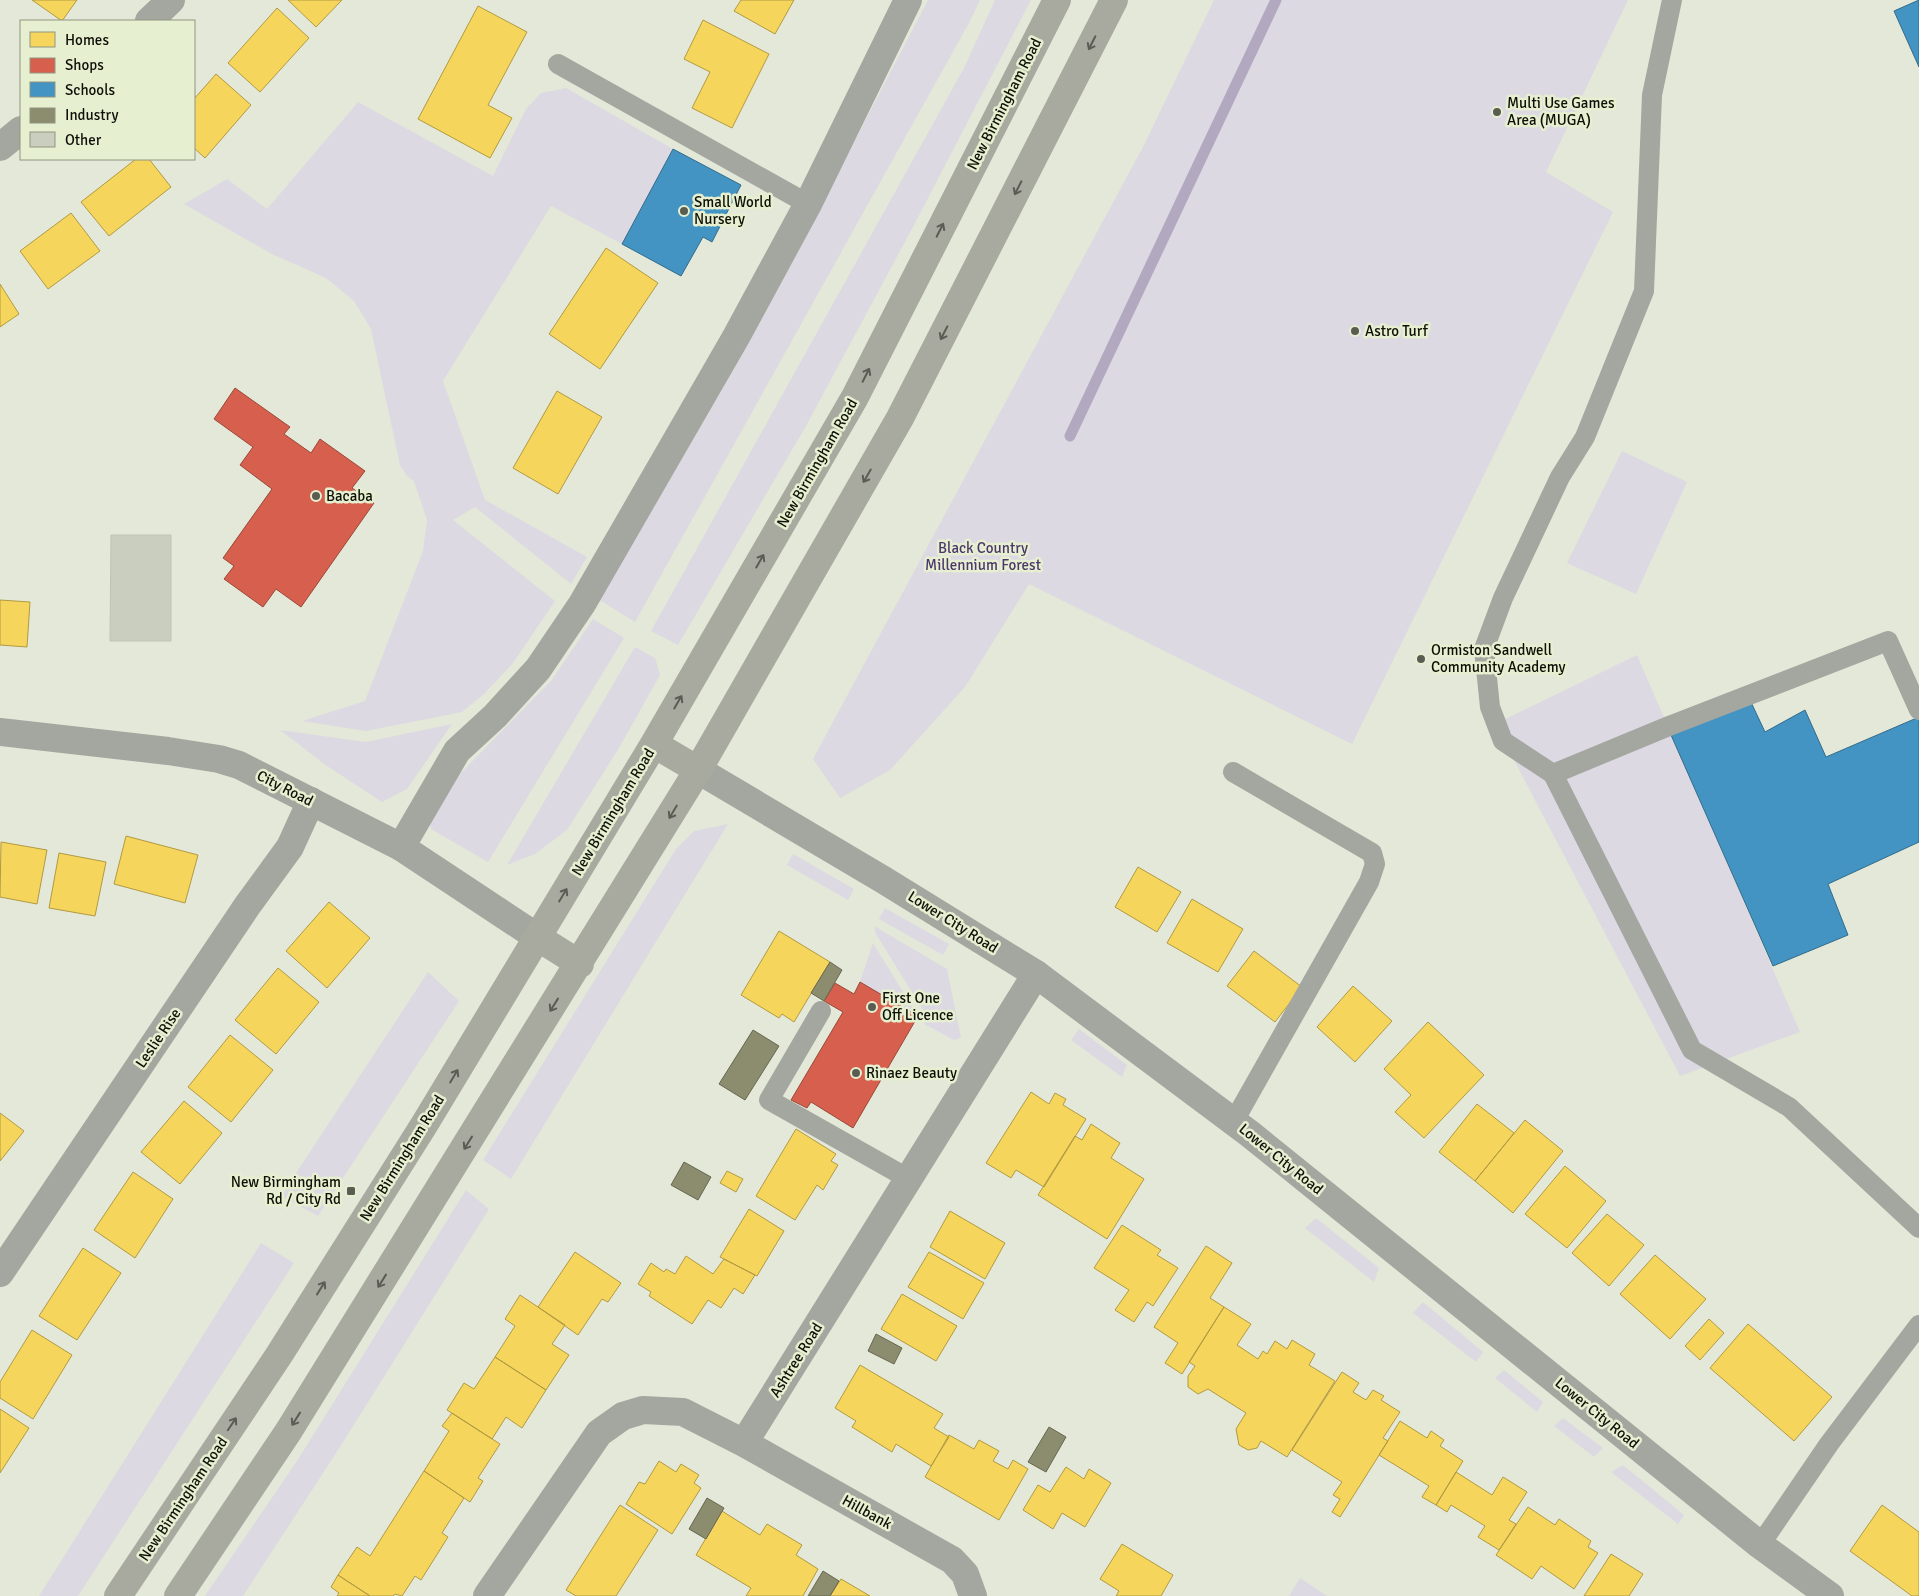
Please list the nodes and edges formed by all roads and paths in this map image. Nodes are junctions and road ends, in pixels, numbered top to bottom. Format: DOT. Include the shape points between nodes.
graph roads {
  1 [pos="172,0"];
  2 [pos="908,0"];
  3 [pos="1057,0"];
  4 [pos="1114,0"];
  5 [pos="1672,0"];
  6 [pos="150,20"];
  7 [pos="558,64"];
  8 [pos="20,131"];
  9 [pos="0,147"];
  10 [pos="808,204"];
  11 [pos="1919,710"];
  12 [pos="0,732"];
  13 [pos="654,744"];
  14 [pos="698,770"];
  15 [pos="1233,772"];
  16 [pos="1553,774"];
  17 [pos="311,801"];
  18 [pos="401,847"];
  19 [pos="538,937"];
  20 [pos="580,964"];
  21 [pos="1036,974"];
  22 [pos="821,1011"];
  23 [pos="1234,1122"];
  24 [pos="909,1179"];
  25 [pos="1919,1228"];
  26 [pos="0,1273"];
  27 [pos="1919,1325"];
  28 [pos="744,1443"];
  29 [pos="1760,1545"];
  30 [pos="118,1596"];
  31 [pos="178,1596"];
  32 [pos="488,1596"];
  33 [pos="974,1596"];
  34 [pos="1830,1596"];
  1 -- 6 [label="street"];
  2 -- 10 [label="street"];
  13 -- 3 [label="highway, New Birmingham Road, one-way" via="855,397"];
  4 -- 14 [label="highway, one-way" via="900,418"];
  5 -- 16 [label="lane" via="1652,95 1644,291 1586,437 1560,477 1503,598 1484,649 1490,707 1503,741"];
  7 -- 10 [label="lane"];
  8 -- 9 [label="street"];
  10 -- 18 [label="street" via="736,337 578,612 538,669 495,716 457,750"];
  11 -- 16 [label="lane" via="1888,641"];
  12 -- 17 [label="street, City Road" via="219,759 239,765"];
  13 -- 14 [label="highway"];
  19 -- 13 [label="highway, New Birmingham Road, one-way"];
  14 -- 20 [label="highway, one-way"];
  14 -- 21 [label="street, Lower City Road"];
  15 -- 23 [label="lane" via="1372,852 1375,864 1369,882"];
  16 -- 25 [label="lane" via="1692,1050 1789,1107"];
  17 -- 18 [label="street, City Road"];
  17 -- 26 [label="street, Leslie Rise" via="290,848 247,906"];
  18 -- 19 [label="street, City Road"];
  19 -- 20 [label="highway"];
  30 -- 19 [label="highway, New Birmingham Road, one-way" via="279,1355"];
  20 -- 31 [label="highway, one-way" via="288,1432"];
  21 -- 23 [label="street, Lower City Road"];
  21 -- 24 [label="street, Ashtree Road"];
  22 -- 24 [label="lane" via="769,1100"];
  23 -- 29 [label="street, Lower City Road"];
  24 -- 28 [label="street, Ashtree Road"];
  27 -- 29 [label="lane" via="1829,1444"];
  28 -- 32 [label="street" via="683,1412 643,1410 623,1416 599,1433"];
  28 -- 33 [label="street, Hillbank" via="952,1560 964,1574"];
  29 -- 34 [label="street, Lower City Road"];
}
